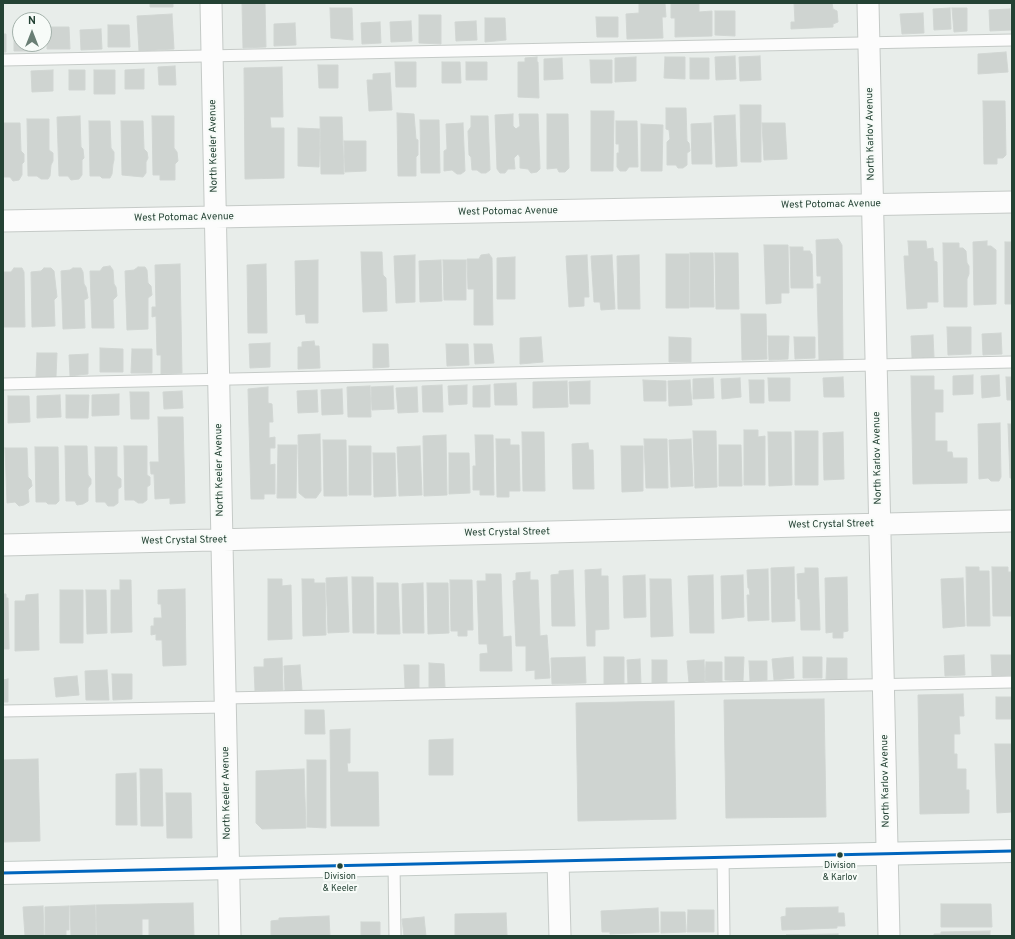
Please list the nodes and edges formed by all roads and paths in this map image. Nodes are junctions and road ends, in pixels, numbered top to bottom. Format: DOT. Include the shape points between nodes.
graph roads {
  1 [pos="211,3"];
  2 [pos="868,3"];
  3 [pos="1012,40"];
  4 [pos="869,43"];
  5 [pos="212,56"];
  6 [pos="3,60"];
  7 [pos="1012,202"];
  8 [pos="872,204"];
  9 [pos="215,217"];
  10 [pos="3,221"];
  11 [pos="1012,362"];
  12 [pos="876,365"];
  13 [pos="218,379"];
  14 [pos="3,384"];
  15 [pos="1012,521"];
  16 [pos="880,524"];
  17 [pos="221,540"];
  18 [pos="3,545"];
  19 [pos="1012,682"];
  20 [pos="884,685"];
  21 [pos="225,703"];
  22 [pos="3,711"];
  23 [pos="1012,851"];
  24 [pos="887,854"];
  25 [pos="723,857"];
  26 [pos="558,861"];
  27 [pos="394,864"];
  28 [pos="228,868"];
  29 [pos="3,873"];
  30 [pos="230,936"];
  31 [pos="395,936"];
  32 [pos="560,936"];
  33 [pos="724,936"];
  34 [pos="889,936"];
  1 -- 5 [label="street, North Keeler Avenue"];
  2 -- 4 [label="street, North Karlov Avenue"];
  3 -- 4 [label="lane"];
  4 -- 5 [label="lane"];
  4 -- 8 [label="street, North Karlov Avenue"];
  5 -- 6 [label="lane"];
  5 -- 9 [label="street, North Keeler Avenue"];
  7 -- 8 [label="street, West Potomac Avenue"];
  8 -- 9 [label="street, West Potomac Avenue"];
  8 -- 12 [label="street, North Karlov Avenue"];
  9 -- 10 [label="street, West Potomac Avenue"];
  9 -- 13 [label="street, North Keeler Avenue"];
  11 -- 12 [label="lane"];
  12 -- 13 [label="lane"];
  12 -- 16 [label="street, North Karlov Avenue"];
  13 -- 14 [label="lane"];
  13 -- 17 [label="street, North Keeler Avenue"];
  15 -- 16 [label="street, West Crystal Street"];
  16 -- 17 [label="street, West Crystal Street"];
  16 -- 20 [label="street, North Karlov Avenue"];
  17 -- 18 [label="street, West Crystal Street"];
  17 -- 21 [label="street, North Keeler Avenue"];
  19 -- 20 [label="lane"];
  20 -- 21 [label="lane"];
  20 -- 24 [label="street, North Karlov Avenue"];
  21 -- 22 [label="lane"];
  21 -- 28 [label="street, North Keeler Avenue"];
  23 -- 24 [label="main road"];
  24 -- 25 [label="main road"];
  24 -- 34 [label="street, North Karlov Avenue"];
  25 -- 26 [label="main road"];
  25 -- 33 [label="lane"];
  26 -- 27 [label="main road"];
  26 -- 32 [label="street"];
  27 -- 28 [label="main road"];
  27 -- 31 [label="lane"];
  28 -- 29 [label="main road"];
  28 -- 30 [label="street, North Keeler Avenue"];
}
